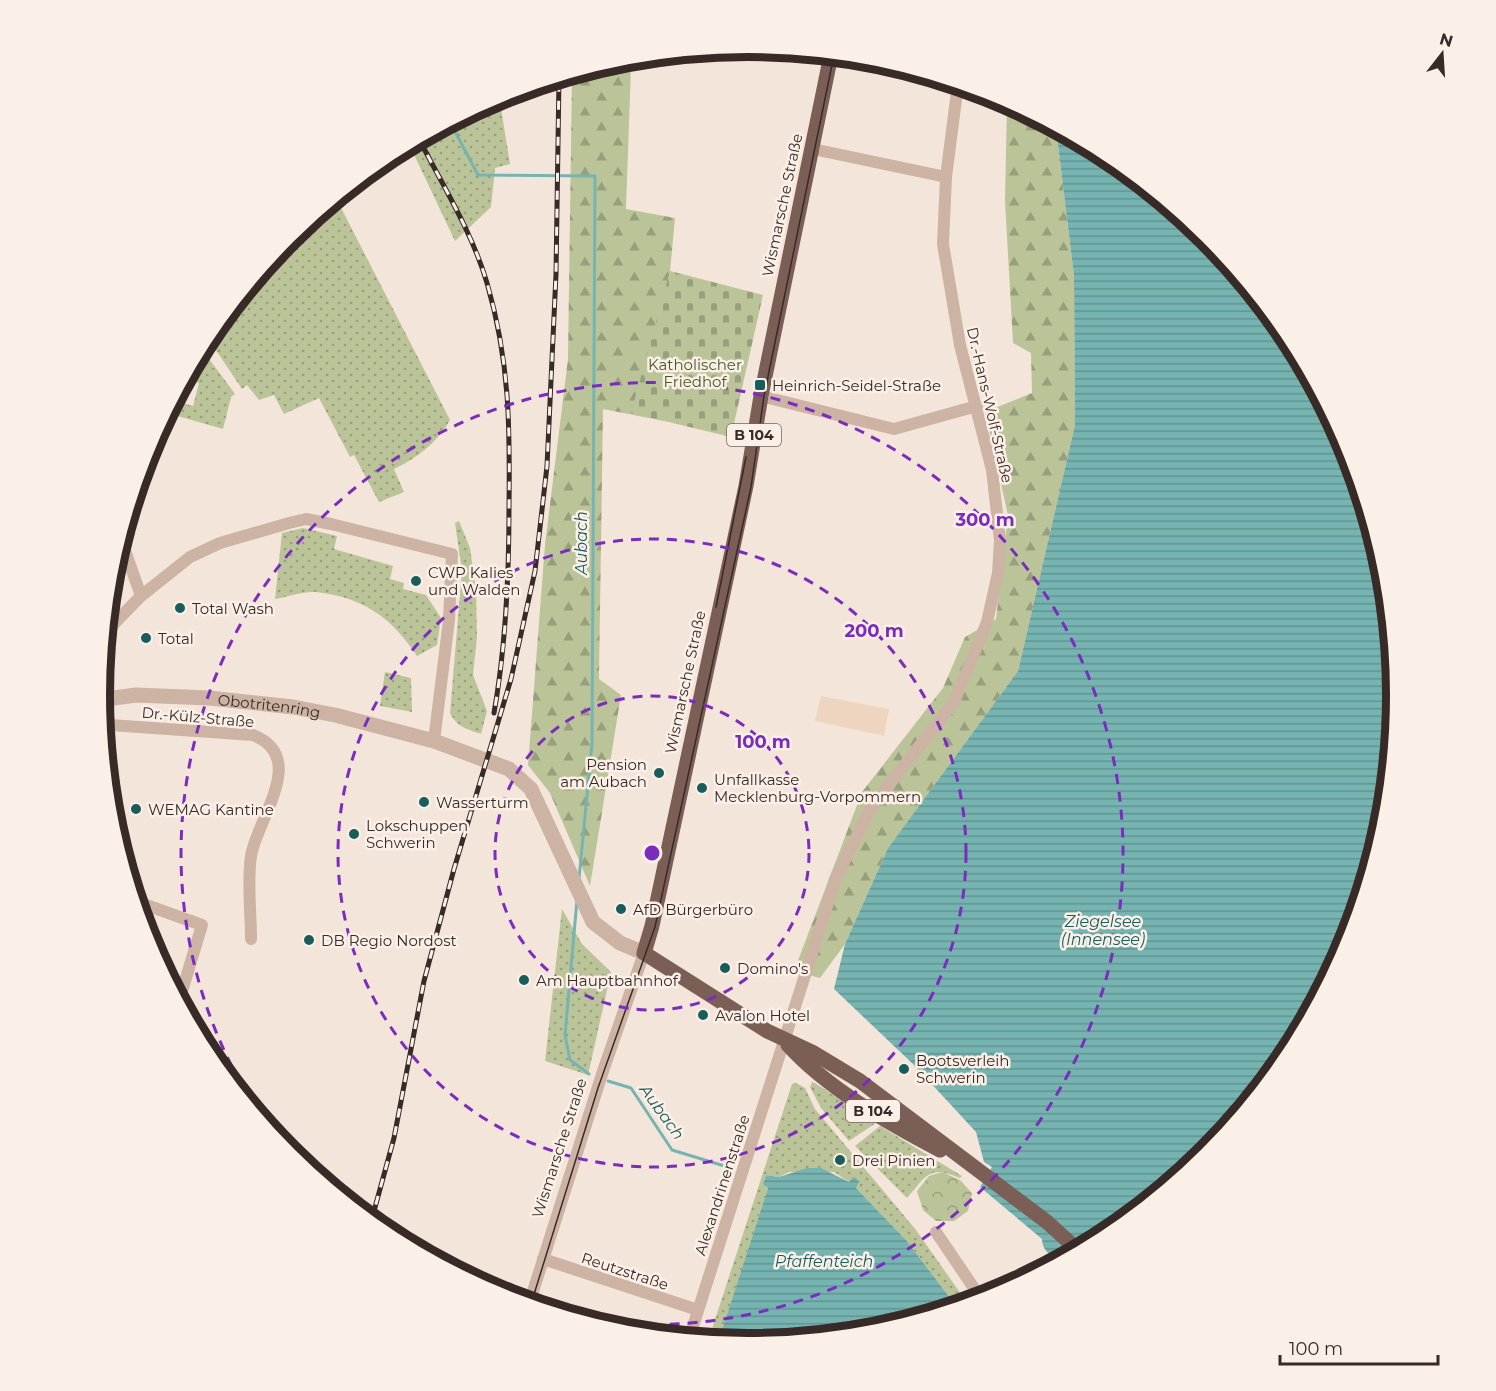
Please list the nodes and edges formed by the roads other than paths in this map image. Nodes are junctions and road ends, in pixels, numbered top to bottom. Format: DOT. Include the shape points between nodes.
graph roads {
  1 [pos="830,62"];
  2 [pos="957,93"];
  3 [pos="813,149"];
  4 [pos="946,177"];
  5 [pos="761,396"];
  6 [pos="977,406"];
  7 [pos="126,553"];
  8 [pos="141,596"];
  9 [pos="114,624"];
  10 [pos="110,699"];
  11 [pos="111,725"];
  12 [pos="434,741"];
  13 [pos="144,904"];
  14 [pos="251,939"];
  15 [pos="644,953"];
  16 [pos="182,991"];
  17 [pos="783,1040"];
  18 [pos="936,1232"];
  19 [pos="1072,1245"];
  20 [pos="543,1259"];
  21 [pos="976,1291"];
  22 [pos="532,1296"];
  23 [pos="698,1310"];
  24 [pos="691,1332"];
  1 -- 3 [label="main road, Wismarsche Straße / B 104"];
  2 -- 4 [label="street, Dr.-Hans-Wolf-Straße"];
  3 -- 4 [label="street"];
  3 -- 5 [label="main road, Wismarsche Straße / B 104"];
  4 -- 6 [label="street, Dr.-Hans-Wolf-Straße" via="944,244 960,345"];
  5 -- 6 [label="street" via="894,429"];
  5 -- 15 [label="main road, Wismarsche Straße / B 104" via="705,683"];
  6 -- 17 [label="street, Dr.-Hans-Wolf-Straße" via="992,470 1000,540 998,573 987,622 954,702 870,809 836,878"];
  7 -- 8 [label="street"];
  8 -- 9 [label="street"];
  8 -- 12 [label="street" via="190,557 220,543 306,519 452,554 449,620"];
  10 -- 12 [label="street, Obotritenring" via="188,697 293,707"];
  11 -- 14 [label="street, Dr.-Külz-Straße" via="253,735 272,746 278,778 251,855"];
  12 -- 15 [label="street, Obotritenring" via="508,769 531,789 593,922 606,934"];
  13 -- 16 [label="street" via="202,925"];
  15 -- 17 [label="main road, B 104"];
  15 -- 20 [label="street, Wismarsche Straße"];
  17 -- 19 [label="main road, B 104" via="812,1052 860,1081"];
  17 -- 23 [label="street, Alexandrinenstraße"];
  18 -- 21 [label="street"];
  20 -- 22 [label="street, Wismarsche Straße"];
  20 -- 23 [label="street, Reutzstraße"];
  23 -- 24 [label="street, Alexandrinenstraße"];
}
